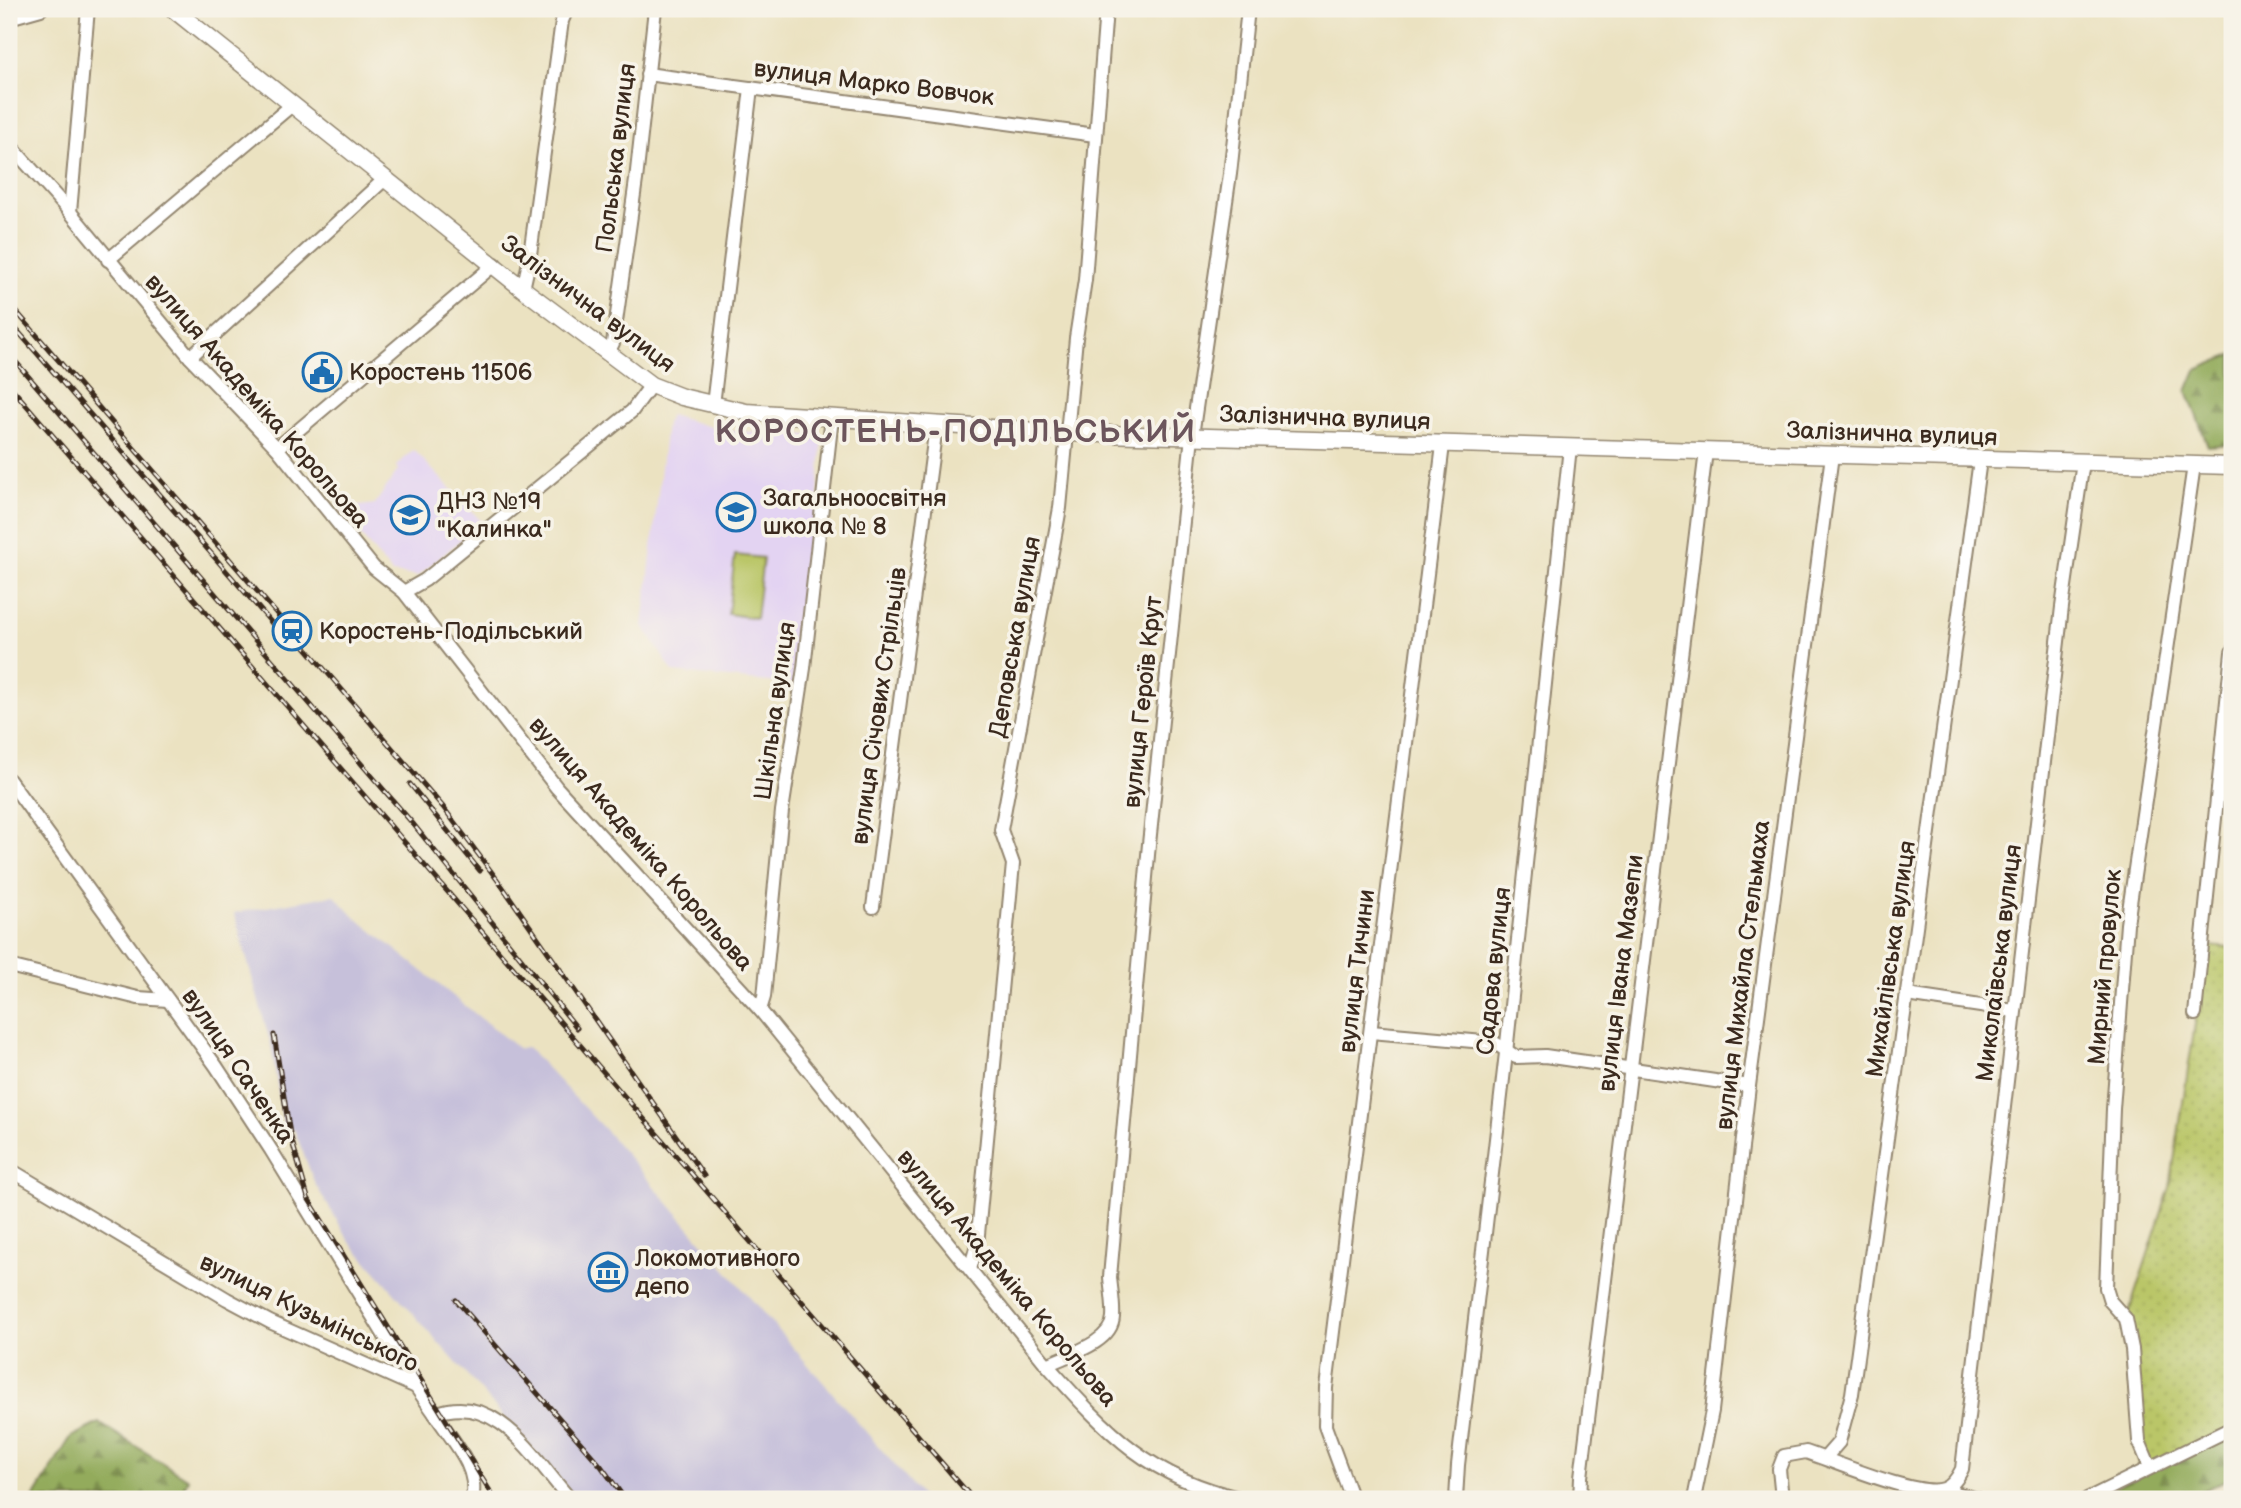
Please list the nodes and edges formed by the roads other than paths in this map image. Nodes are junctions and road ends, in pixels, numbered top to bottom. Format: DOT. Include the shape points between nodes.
graph roads {
  1 [pos="41,9"];
  2 [pos="88,9"];
  3 [pos="173,9"];
  4 [pos="567,9"];
  5 [pos="655,9"];
  6 [pos="1106,9"];
  7 [pos="1248,9"];
  8 [pos="9,18"];
  9 [pos="647,74"];
  10 [pos="751,88"];
  11 [pos="292,105"];
  12 [pos="1095,135"];
  13 [pos="9,144"];
  14 [pos="386,178"];
  15 [pos="69,212"];
  16 [pos="108,260"];
  17 [pos="495,264"];
  18 [pos="523,289"];
  19 [pos="608,353"];
  20 [pos="190,358"];
  21 [pos="651,385"];
  22 [pos="713,405"];
  23 [pos="832,417"];
  24 [pos="936,426"];
  25 [pos="1068,433"];
  26 [pos="1192,436"];
  27 [pos="1443,444"];
  28 [pos="1570,447"];
  29 [pos="277,448"];
  30 [pos="1706,452"];
  31 [pos="1832,455"];
  32 [pos="1980,460"];
  33 [pos="2083,462"];
  34 [pos="2194,465"];
  35 [pos="2232,466"];
  36 [pos="404,592"];
  37 [pos="2232,652"];
  38 [pos="2227,778"];
  39 [pos="9,780"];
  40 [pos="873,907"];
  41 [pos="9,966"];
  42 [pos="1907,995"];
  43 [pos="168,1000"];
  44 [pos="760,1010"];
  45 [pos="2014,1011"];
  46 [pos="2195,1014"];
  47 [pos="1371,1032"];
  48 [pos="1506,1053"];
  49 [pos="1630,1070"];
  50 [pos="1749,1086"];
  51 [pos="9,1169"];
  52 [pos="970,1269"];
  53 [pos="1047,1365"];
  54 [pos="416,1387"];
  55 [pos="435,1414"];
  56 [pos="2232,1427"];
  57 [pos="1825,1458"];
  58 [pos="2150,1467"];
  59 [pos="1944,1490"];
  60 [pos="473,1497"];
  61 [pos="570,1499"];
  62 [pos="1243,1499"];
  63 [pos="1352,1499"];
  64 [pos="1456,1499"];
  65 [pos="1580,1499"];
  66 [pos="1695,1499"];
  67 [pos="1782,1499"];
  68 [pos="1978,1499"];
  69 [pos="2087,1499"];
  1 -- 8 [label="street"];
  2 -- 15 [label="street"];
  3 -- 11 [label="street, Залізнична вулиця"];
  4 -- 18 [label="street"];
  5 -- 9 [label="street, Польська вулиця"];
  6 -- 12 [label="street, Деповська вулиця"];
  7 -- 26 [label="street, вулиця Героїв Крут" via="1230,174"];
  9 -- 10 [label="street, вулиця Марко Вовчок"];
  9 -- 19 [label="street, Польська вулиця" via="636,180"];
  10 -- 12 [label="street, вулиця Марко Вовчок"];
  10 -- 22 [label="street"];
  11 -- 14 [label="street, Залізнична вулиця"];
  11 -- 16 [label="street"];
  12 -- 25 [label="street, Деповська вулиця"];
  13 -- 15 [label="street, вулиця Академіка Корольова"];
  14 -- 17 [label="street, Залізнична вулиця"];
  14 -- 20 [label="street"];
  15 -- 16 [label="street, вулиця Академіка Корольова"];
  16 -- 20 [label="street, вулиця Академіка Корольова"];
  17 -- 18 [label="street, Залізнична вулиця"];
  17 -- 29 [label="street"];
  18 -- 19 [label="street, Залізнична вулиця"];
  19 -- 21 [label="street, Залізнична вулиця"];
  20 -- 29 [label="street, вулиця Академіка Корольова"];
  21 -- 22 [label="street, Залізнична вулиця"];
  21 -- 36 [label="street" via="632,411 425,580"];
  22 -- 23 [label="street, Залізнична вулиця" via="746,412"];
  23 -- 24 [label="street, Залізнична вулиця"];
  23 -- 44 [label="street, Шкільна вулиця"];
  24 -- 25 [label="street, Залізнична вулиця"];
  24 -- 40 [label="street, вулиця Січових Стрільців"];
  25 -- 26 [label="street, Залізнична вулиця"];
  25 -- 52 [label="street, Деповська вулиця" via="1060,508 1001,830 1013,864 997,1062 977,1245"];
  26 -- 27 [label="street, Залізнична вулиця"];
  26 -- 53 [label="street, вулиця Героїв Крут" via="1149,844 1114,1237 1113,1317 1101,1338"];
  27 -- 28 [label="street, Залізнична вулиця"];
  27 -- 47 [label="street, вулиця Тичини"];
  28 -- 30 [label="street, Залізнична вулиця"];
  28 -- 48 [label="street, Садова вулиця"];
  29 -- 36 [label="street, вулиця Академіка Корольова" via="374,568"];
  30 -- 31 [label="street, Залізнична вулиця"];
  30 -- 49 [label="street, вулиця Івана Мазепи"];
  31 -- 32 [label="street, Залізнична вулиця"];
  31 -- 50 [label="street, вулиця Михайла Стельмаха"];
  32 -- 33 [label="street, Залізнична вулиця"];
  32 -- 42 [label="street, Михайлівська вулиця"];
  33 -- 34 [label="street, Залізнична вулиця"];
  33 -- 45 [label="street, Миколаївська вулиця"];
  34 -- 35 [label="street, Залізнична вулиця"];
  34 -- 58 [label="street, Мирний провулок" via="2127,924 2105,1288 2126,1320 2139,1441"];
  36 -- 44 [label="street, вулиця Академіка Корольова" via="557,788"];
  37 -- 38 [label="street"];
  38 -- 46 [label="street"];
  39 -- 43 [label="street, вулиця Саченка"];
  41 -- 43 [label="street" via="138,998"];
  42 -- 45 [label="street"];
  42 -- 57 [label="street, Михайлівська вулиця" via="1852,1394 1839,1442"];
  43 -- 54 [label="street, вулиця Саченка" via="271,1150"];
  44 -- 52 [label="street, вулиця Академіка Корольова"];
  45 -- 59 [label="street, Миколаївська вулиця" via="1962,1469"];
  47 -- 48 [label="street" via="1495,1043"];
  47 -- 63 [label="street, вулиця Тичини" via="1326,1388 1325,1426"];
  48 -- 49 [label="street"];
  48 -- 64 [label="street, Садова вулиця"];
  49 -- 50 [label="street"];
  49 -- 65 [label="street, вулиця Івана Мазепи"];
  50 -- 66 [label="street, вулиця Михайла Стельмаха" via="1712,1411"];
  51 -- 54 [label="street, вулиця Кузьмінського" via="226,1299"];
  52 -- 53 [label="street, вулиця Академіка Корольова"];
  53 -- 62 [label="street, вулиця Академіка Корольова" via="1137,1456 1208,1491"];
  54 -- 55 [label="street, вулиця Кузьмінського"];
  55 -- 60 [label="street, вулиця Кузьмінського" via="472,1472"];
  55 -- 61 [label="street" via="468,1409 492,1415"];
  56 -- 58 [label="street"];
  57 -- 59 [label="street" via="1876,1478"];
  57 -- 67 [label="street" via="1806,1452 1784,1456 1779,1469"];
  58 -- 69 [label="street"];
  59 -- 68 [label="street"];
}
